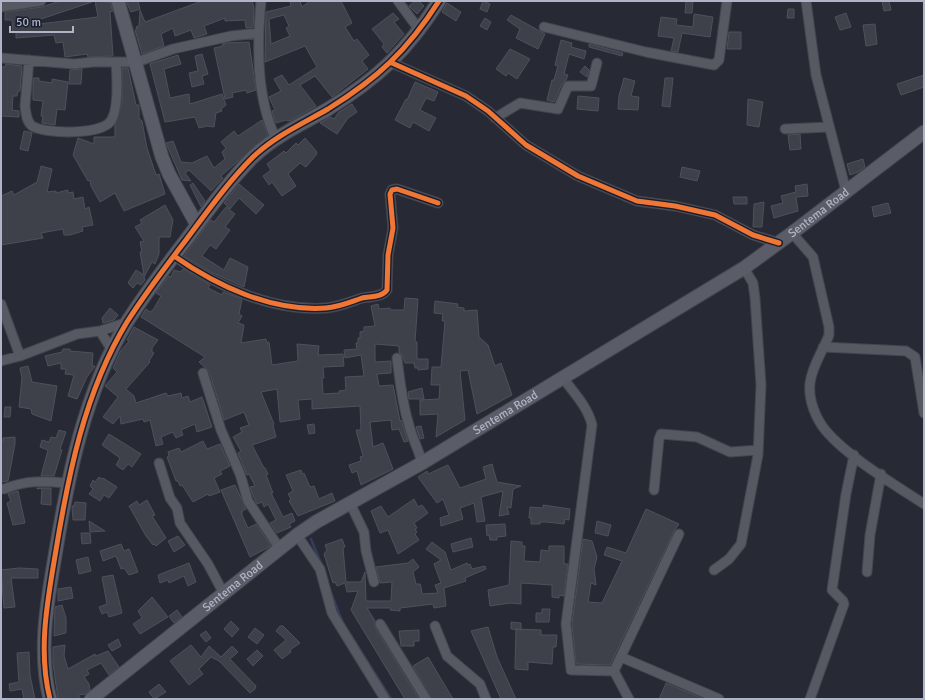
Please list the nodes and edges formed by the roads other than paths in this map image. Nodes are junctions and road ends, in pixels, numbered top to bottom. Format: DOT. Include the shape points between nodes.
graph roads {
  1 [pos="41,1"];
  2 [pos="118,1"];
  3 [pos="261,1"];
  4 [pos="398,1"];
  5 [pos="439,1"];
  6 [pos="727,1"];
  7 [pos="806,1"];
  8 [pos="1,7"];
  9 [pos="544,27"];
  10 [pos="420,31"];
  11 [pos="258,33"];
  12 [pos="1,58"];
  13 [pos="29,60"];
  14 [pos="116,62"];
  15 [pos="137,62"];
  16 [pos="392,62"];
  17 [pos="597,64"];
  18 [pos="495,118"];
  19 [pos="829,127"];
  20 [pos="785,129"];
  21 [pos="924,132"];
  22 [pos="276,139"];
  23 [pos="846,191"];
  24 [pos="438,203"];
  25 [pos="197,225"];
  26 [pos="792,233"];
  27 [pos="779,243"];
  28 [pos="174,256"];
  29 [pos="744,268"];
  30 [pos="1,304"];
  31 [pos="128,322"];
  32 [pos="100,331"];
  33 [pos="823,348"];
  34 [pos="112,350"];
  35 [pos="20,356"];
  36 [pos="397,358"];
  37 [pos="1,361"];
  38 [pos="203,373"];
  39 [pos="564,378"];
  40 [pos="924,412"];
  41 [pos="758,450"];
  42 [pos="854,455"];
  43 [pos="159,463"];
  44 [pos="422,463"];
  45 [pos="881,474"];
  46 [pos="67,483"];
  47 [pos="4,489"];
  48 [pos="654,490"];
  49 [pos="350,503"];
  50 [pos="924,504"];
  51 [pos="679,534"];
  52 [pos="297,535"];
  53 [pos="280,549"];
  54 [pos="714,570"];
  55 [pos="867,572"];
  56 [pos="374,582"];
  57 [pos="224,594"];
  58 [pos="380,624"];
  59 [pos="435,626"];
  60 [pos="621,657"];
  61 [pos="614,671"];
  62 [pos="50,699"];
  63 [pos="91,699"];
  64 [pos="384,699"];
  65 [pos="426,699"];
  66 [pos="486,699"];
  67 [pos="630,699"];
  68 [pos="719,699"];
  69 [pos="810,699"];
  1 -- 8 [label="street"];
  2 -- 15 [label="street"];
  3 -- 11 [label="street"];
  4 -- 10 [label="street"];
  5 -- 10 [label="street"];
  6 -- 9 [label="street" via="719,60 714,64 646,52"];
  7 -- 19 [label="street" via="816,75"];
  10 -- 16 [label="street"];
  11 -- 15 [label="street" via="231,36 173,49"];
  11 -- 22 [label="street" via="258,56 267,119"];
  12 -- 13 [label="street"];
  13 -- 14 [label="street" via="74,64"];
  13 -- 14 [label="street" via="25,106 31,124 50,130 77,132 94,130 111,120 117,85"];
  14 -- 15 [label="street"];
  15 -- 25 [label="street" via="162,156"];
  16 -- 18 [label="street" via="466,96"];
  16 -- 22 [label="street" via="354,93"];
  17 -- 18 [label="street" via="591,86 568,86 558,108 520,103"];
  18 -- 27 [label="street" via="526,145 578,176 637,201 715,215 753,235"];
  19 -- 20 [label="street"];
  19 -- 23 [label="street"];
  21 -- 23 [label="street, Sentema Road"];
  22 -- 25 [label="street" via="246,164"];
  23 -- 26 [label="street, Sentema Road"];
  24 -- 28 [label="street" via="397,189 392,190 390,194 393,228 388,255 387,290 382,295 335,307 307,309 281,306 241,293 191,268"];
  25 -- 28 [label="street"];
  26 -- 27 [label="street, Sentema Road"];
  26 -- 33 [label="street" via="809,250 816,266 829,327"];
  27 -- 29 [label="street, Sentema Road"];
  28 -- 31 [label="street"];
  29 -- 39 [label="street, Sentema Road"];
  29 -- 41 [label="street" via="753,283 755,298 761,384"];
  30 -- 35 [label="street"];
  31 -- 32 [label="street"];
  31 -- 34 [label="street"];
  32 -- 34 [label="street"];
  32 -- 35 [label="street" via="77,334"];
  33 -- 40 [label="street" via="910,352 915,357"];
  33 -- 42 [label="street" via="810,383 811,401 825,430"];
  34 -- 46 [label="street" via="86,414"];
  35 -- 37 [label="street"];
  36 -- 44 [label="street" via="399,384 409,427"];
  38 -- 53 [label="street" via="248,501"];
  39 -- 44 [label="street, Sentema Road"];
  39 -- 61 [label="street" via="590,416 592,425 566,624 571,670"];
  41 -- 48 [label="street" via="730,452 700,437 661,434"];
  41 -- 54 [label="street" via="741,544 729,560"];
  42 -- 45 [label="street"];
  42 -- 69 [label="street" via="832,590 844,604"];
  43 -- 57 [label="street" via="170,498 177,508 180,523 208,564"];
  44 -- 49 [label="street, Sentema Road"];
  45 -- 50 [label="street"];
  45 -- 55 [label="street" via="870,535"];
  46 -- 47 [label="street" via="33,481"];
  46 -- 62 [label="street" via="48,597 44,648 45,680"];
  49 -- 52 [label="street, Sentema Road"];
  49 -- 56 [label="street" via="364,532"];
  51 -- 60 [label="street"];
  52 -- 53 [label="street, Sentema Road"];
  52 -- 64 [label="street" via="320,569 332,613"];
  53 -- 57 [label="street, Sentema Road"];
  57 -- 63 [label="street, Sentema Road"];
  58 -- 65 [label="street"];
  59 -- 66 [label="street" via="447,656 480,684"];
  60 -- 61 [label="street"];
  60 -- 68 [label="street"];
  61 -- 67 [label="street"];
}
